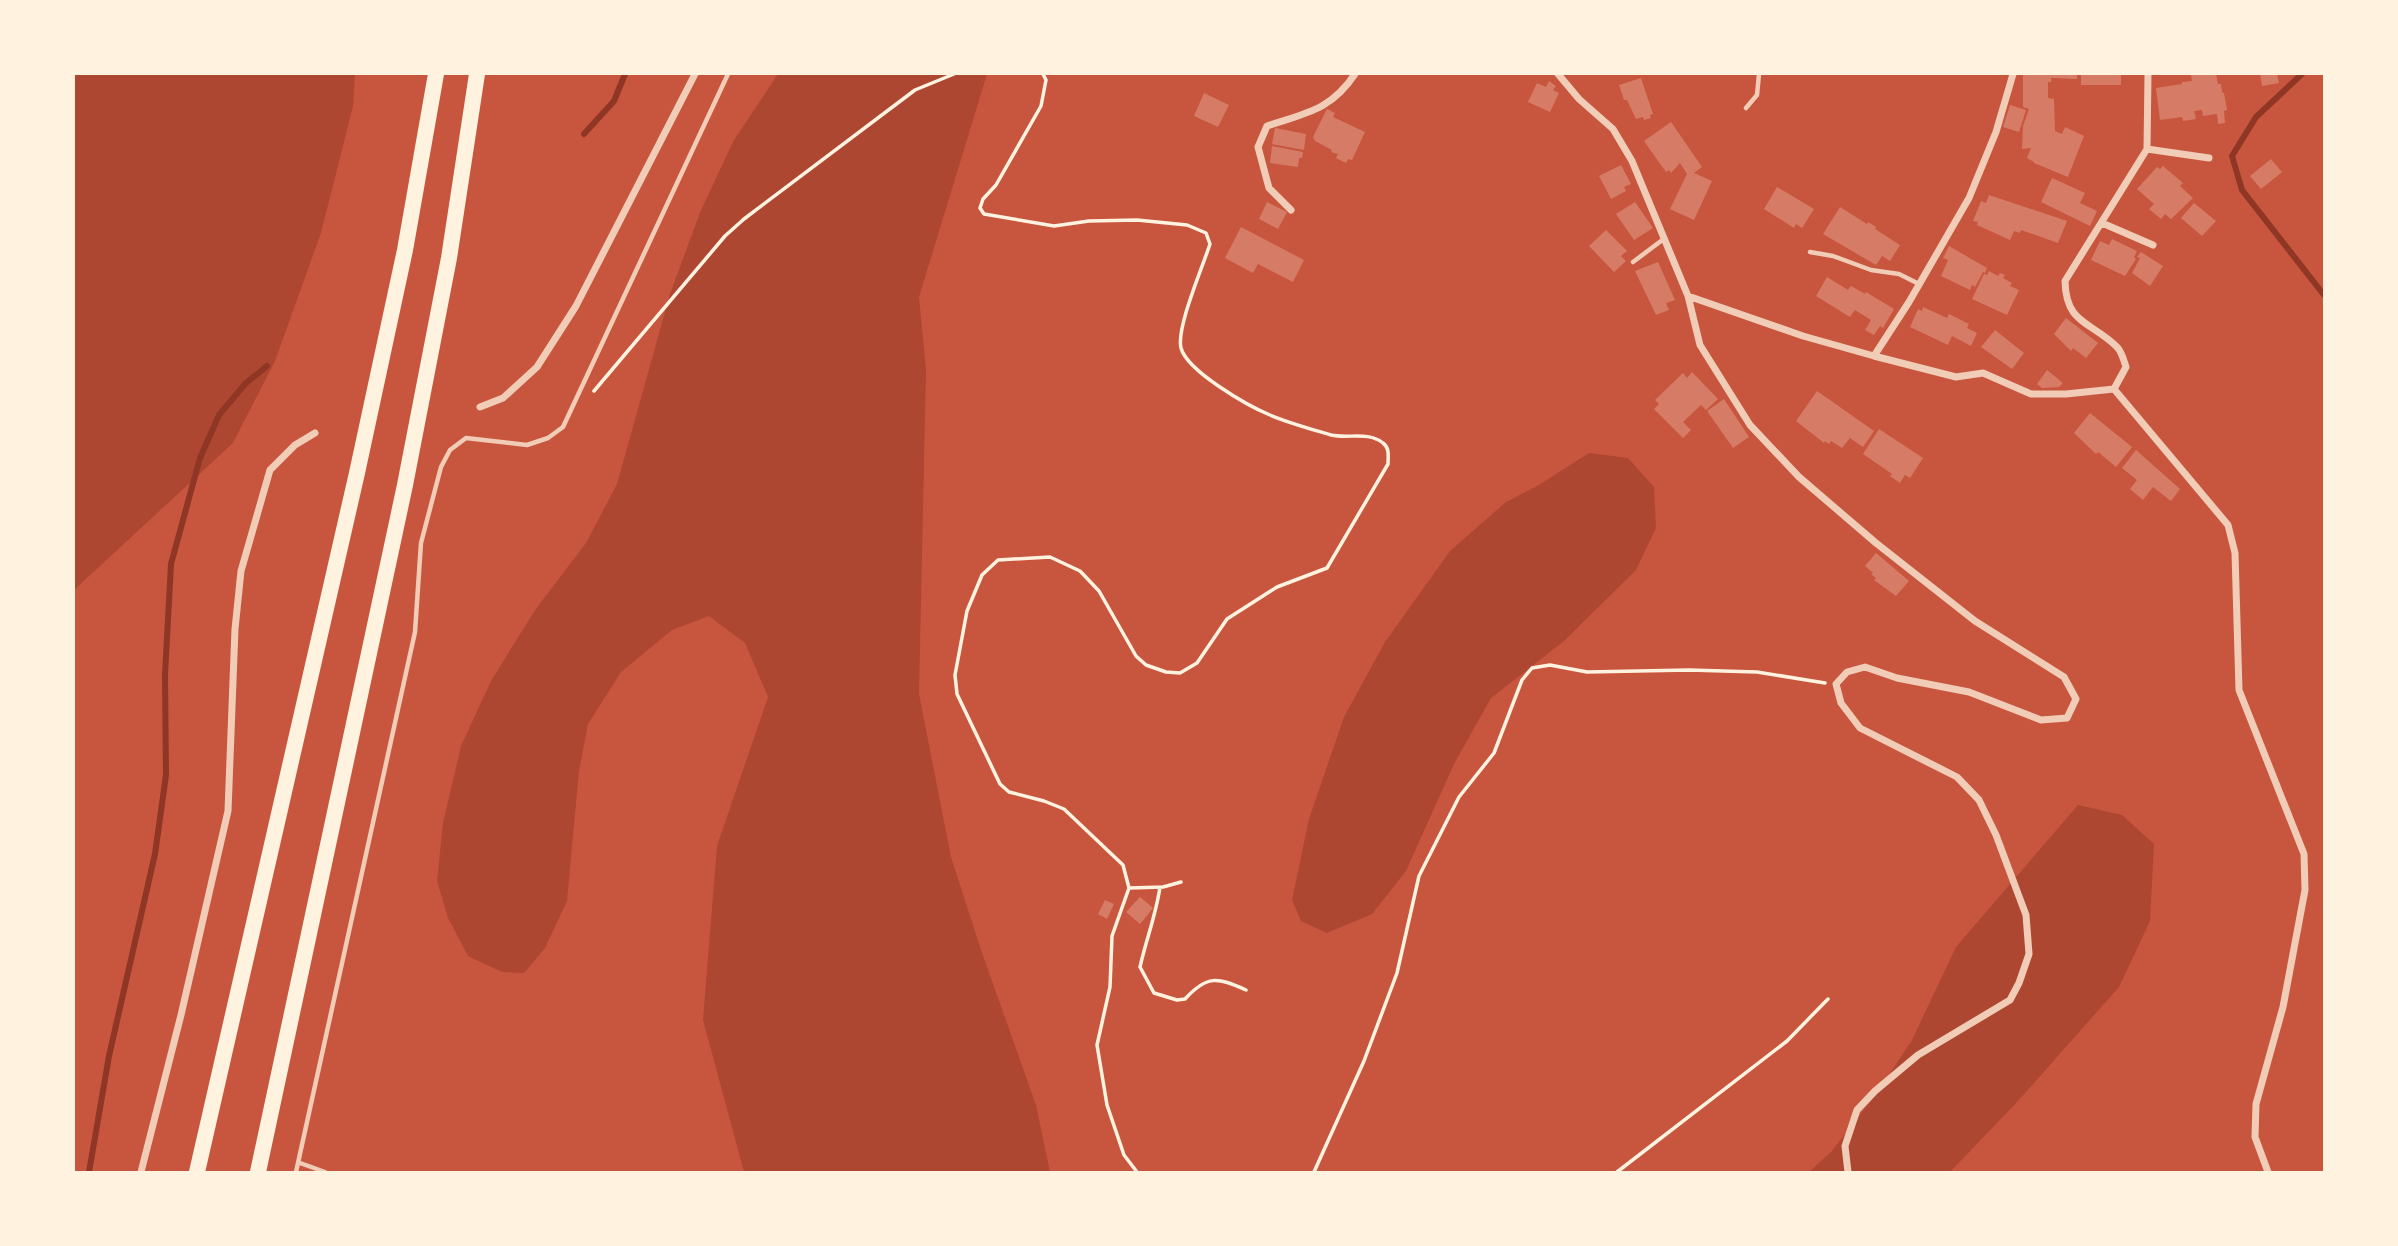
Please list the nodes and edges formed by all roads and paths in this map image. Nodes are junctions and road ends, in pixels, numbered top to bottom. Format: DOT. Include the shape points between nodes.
graph roads {
  1 [pos="436,74"];
  2 [pos="477,74"];
  3 [pos="695,74"];
  4 [pos="728,74"];
  5 [pos="954,74"];
  6 [pos="1043,74"];
  7 [pos="1355,74"];
  8 [pos="1558,74"];
  9 [pos="1759,74"];
  10 [pos="2013,74"];
  11 [pos="2148,74"];
  12 [pos="1746,108"];
  13 [pos="2147,149"];
  14 [pos="2209,158"];
  15 [pos="1292,210"];
  16 [pos="2102,223"];
  17 [pos="1665,237"];
  18 [pos="2153,245"];
  19 [pos="1810,252"];
  20 [pos="1633,262"];
  21 [pos="1919,284"];
  22 [pos="1688,296"];
  23 [pos="1874,356"];
  24 [pos="2114,388"];
  25 [pos="590,395"];
  26 [pos="480,407"];
  27 [pos="315,433"];
  28 [pos="1836,684"];
  29 [pos="1181,882"];
  30 [pos="1160,887"];
  31 [pos="1129,888"];
  32 [pos="1246,990"];
  33 [pos="1828,999"];
  34 [pos="300,1163"];
  35 [pos="141,1172"];
  36 [pos="197,1172"];
  37 [pos="258,1172"];
  38 [pos="296,1172"];
  39 [pos="325,1172"];
  40 [pos="1137,1172"];
  41 [pos="1314,1172"];
  42 [pos="1617,1172"];
  43 [pos="1848,1172"];
  44 [pos="2268,1172"];
  1 -- 36 [label="highway" via="405,250 357,473"];
  2 -- 37 [label="highway" via="449,258 405,485"];
  3 -- 26 [label="street" via="576,306 537,367 503,398"];
  4 -- 34 [label="lane" via="563,427 527,445 466,438 450,450 441,467 421,543 415,632"];
  5 -- 25 [label="path" via="915,90 744,219"];
  6 -- 31 [label="path" via="1041,106 984,199 980,208 984,214 1054,226 1136,220 1186,225 1206,233 1210,244 1185,319 1181,347 1192,366 1269,415 1335,436 1372,439 1388,450 1388,464 1327,568 1277,587 1227,619 1197,663 1180,673 1146,665 1136,656 1099,591 1080,571 1050,557 1024,557 998,560 982,575 967,611 955,675 957,694 1000,784 1009,792 1063,809 1123,865"];
  7 -- 15 [label="street" via="1322,108 1267,126 1258,147 1269,188"];
  8 -- 17 [label="street" via="1613,129"];
  9 -- 12 [label="lane" via="1757,95"];
  10 -- 21 [label="street" via="1969,198"];
  11 -- 13 [label="street"];
  13 -- 14 [label="street"];
  13 -- 16 [label="street"];
  16 -- 18 [label="street"];
  16 -- 24 [label="street" via="2065,281 2065,299 2072,312 2119,349 2126,367"];
  17 -- 20 [label="lane"];
  17 -- 22 [label="street"];
  19 -- 21 [label="lane"];
  21 -- 23 [label="street"];
  22 -- 23 [label="street"];
  22 -- 28 [label="street" via="1700,345 1750,425 1798,477 1975,621 2064,677 2076,699 2067,718 2041,720 1969,692 1865,667 1847,672"];
  23 -- 24 [label="street" via="1956,377 1983,373 2031,394"];
  24 -- 44 [label="street" via="2228,525 2235,553 2239,690 2304,854 2305,890 2283,1007 2256,1104 2255,1137"];
  27 -- 35 [label="street" via="270,470 241,571 228,811"];
  28 -- 41 [label="path" via="1757,672 1587,673 1550,665 1532,668 1522,680 1494,753 1459,797 1419,876 1397,974"];
  28 -- 43 [label="street" via="1842,703 1860,728 1957,777 1979,800 2026,915 2029,954 2010,1000 1918,1055 1857,1110 1845,1146"];
  29 -- 30 [label="path"];
  30 -- 31 [label="path"];
  30 -- 32 [label="path" via="1140,967 1154,993 1185,999 1199,984 1217,980"];
  31 -- 40 [label="path" via="1112,936 1110,987 1097,1045 1107,1105 1125,1155"];
  33 -- 42 [label="path" via="1787,1041"];
  34 -- 38 [label="lane"];
  34 -- 39 [label="lane"];
}
